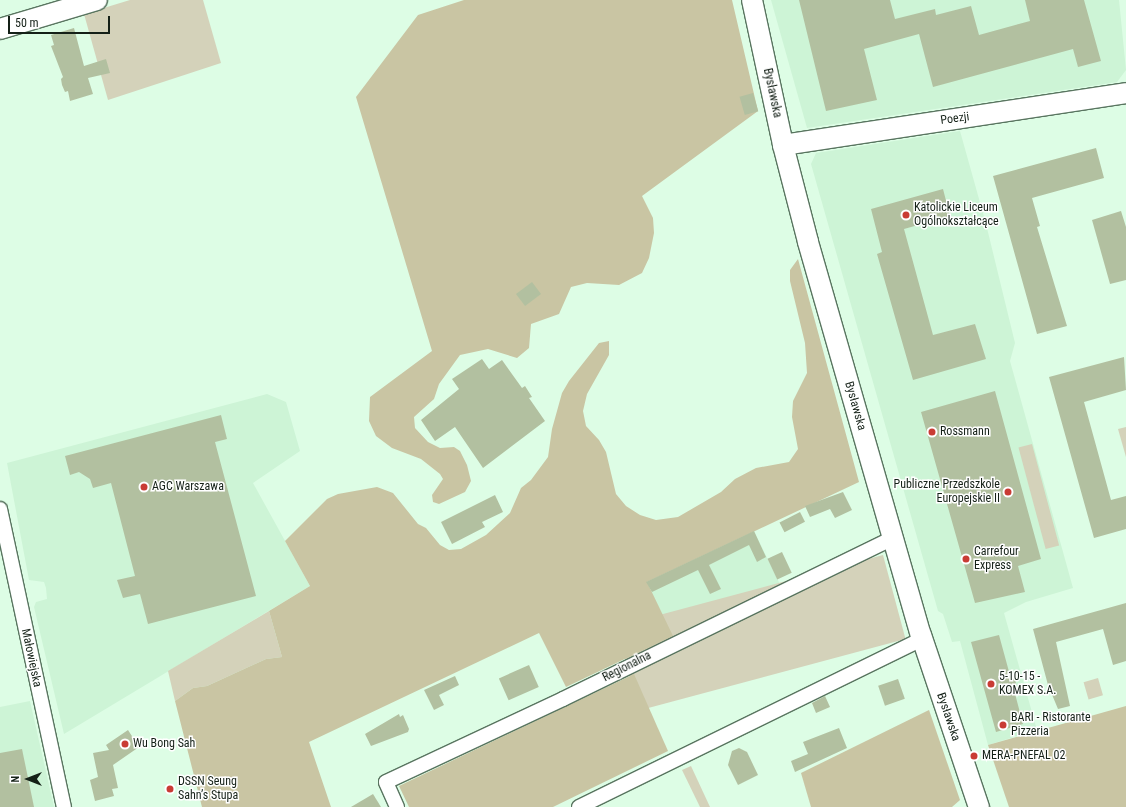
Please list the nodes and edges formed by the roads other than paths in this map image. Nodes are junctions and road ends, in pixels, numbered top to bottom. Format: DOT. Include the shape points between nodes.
graph roads {
  1 [pos="97,0"];
  2 [pos="752,0"];
  3 [pos="0,29"];
  4 [pos="1126,93"];
  5 [pos="783,145"];
  6 [pos="0,509"];
  7 [pos="893,538"];
  8 [pos="922,639"];
  9 [pos="64,807"];
  10 [pos="397,807"];
  11 [pos="579,807"];
  12 [pos="979,807"];
  1 -- 3 [label="street"];
  2 -- 5 [label="street, Bysławska"];
  4 -- 5 [label="street, Poezji"];
  5 -- 7 [label="street, Bysławska" via="808,242"];
  6 -- 9 [label="street, Małowiejska"];
  7 -- 8 [label="street, Bysławska"];
  7 -- 10 [label="street, Regionalna" via="386,782"];
  8 -- 11 [label="street"];
  8 -- 12 [label="street, Bysławska"];
}
